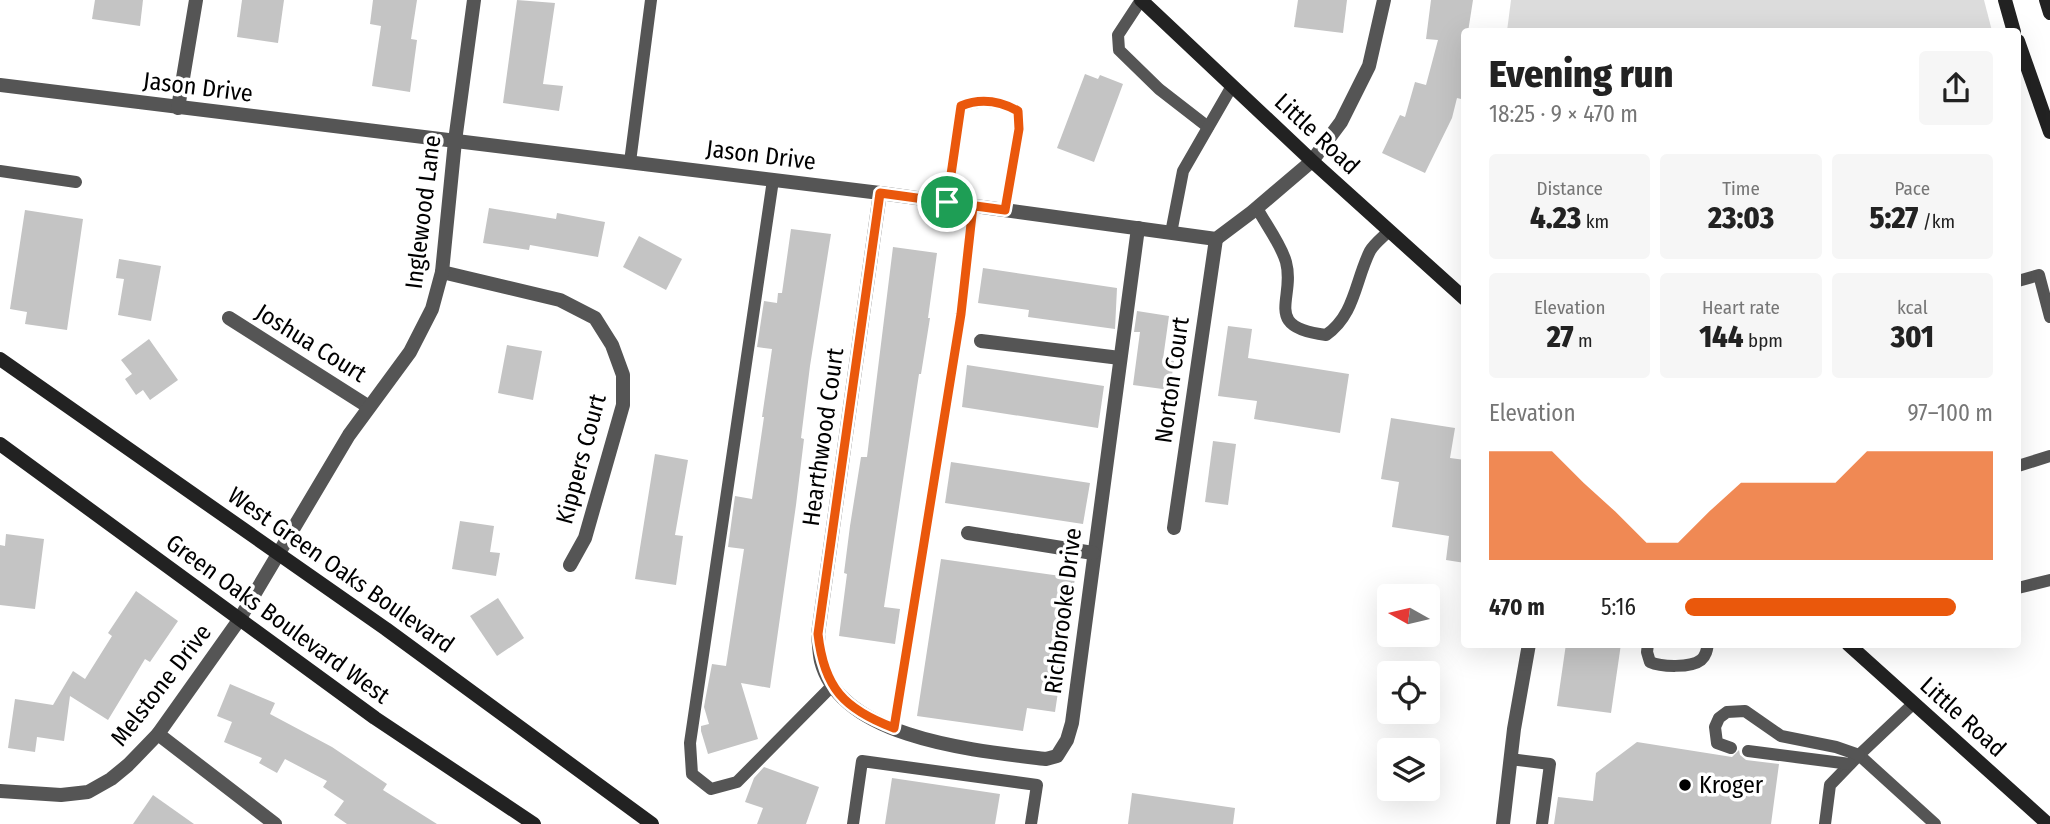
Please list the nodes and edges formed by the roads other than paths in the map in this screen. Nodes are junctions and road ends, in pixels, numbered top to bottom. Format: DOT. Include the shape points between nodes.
graph roads {
  1 [pos="195,0"];
  2 [pos="474,0"];
  3 [pos="651,0"];
  4 [pos="1141,0"];
  5 [pos="1384,0"];
  6 [pos="2005,0"];
  7 [pos="2046,0"];
  8 [pos="2050,13"];
  9 [pos="2013,28"];
  10 [pos="2021,50"];
  11 [pos="0,85"];
  12 [pos="1232,86"];
  13 [pos="178,108"];
  14 [pos="1208,127"];
  15 [pos="2050,132"];
  16 [pos="455,141"];
  17 [pos="630,162"];
  18 [pos="1312,162"];
  19 [pos="0,171"];
  20 [pos="773,180"];
  21 [pos="76,182"];
  22 [pos="880,193"];
  23 [pos="947,202"];
  24 [pos="973,206"];
  25 [pos="1257,208"];
  26 [pos="1005,210"];
  27 [pos="1138,228"];
  28 [pos="1389,231"];
  29 [pos="1171,233"];
  30 [pos="1216,239"];
  31 [pos="442,272"];
  32 [pos="2021,280"];
  33 [pos="1461,295"];
  34 [pos="2050,317"];
  35 [pos="229,318"];
  36 [pos="981,341"];
  37 [pos="1120,358"];
  38 [pos="0,359"];
  39 [pos="369,407"];
  40 [pos="0,444"];
  41 [pos="2050,456"];
  42 [pos="2021,465"];
  43 [pos="1174,528"];
  44 [pos="968,533"];
  45 [pos="1093,553"];
  46 [pos="280,554"];
  47 [pos="570,565"];
  48 [pos="2050,580"];
  49 [pos="2021,587"];
  50 [pos="239,620"];
  51 [pos="1528,648"];
  52 [pos="1648,648"];
  53 [pos="1707,648"];
  54 [pos="1852,648"];
  55 [pos="833,685"];
  56 [pos="1914,703"];
  57 [pos="894,728"];
  58 [pos="158,734"];
  59 [pos="1731,748"];
  60 [pos="1748,751"];
  61 [pos="1510,759"];
  62 [pos="1855,760"];
  63 [pos="0,791"];
  64 [pos="275,824"];
  65 [pos="534,824"];
  66 [pos="652,824"];
  67 [pos="853,824"];
  68 [pos="1031,824"];
  69 [pos="1503,824"];
  70 [pos="1542,824"];
  71 [pos="1825,824"];
  72 [pos="1935,824"];
  73 [pos="2048,824"];
  1 -- 13 [label="street"];
  2 -- 16 [label="street, Inglewood Lane"];
  3 -- 17 [label="lane"];
  4 -- 12 [label="main road, Little Road"];
  4 -- 14 [label="lane" via="1118,34 1119,50"];
  5 -- 18 [label="street" via="1359,89"];
  6 -- 9 [label="main road"];
  7 -- 8 [label="main road"];
  10 -- 15 [label="main road"];
  11 -- 13 [label="street, Jason Drive"];
  12 -- 14 [label="lane"];
  12 -- 18 [label="main road, Little Road"];
  13 -- 16 [label="street, Jason Drive"];
  14 -- 29 [label="lane" via="1182,171"];
  16 -- 17 [label="street, Jason Drive"];
  16 -- 31 [label="street, Inglewood Lane"];
  17 -- 20 [label="street, Jason Drive"];
  18 -- 25 [label="street"];
  18 -- 28 [label="main road, Little Road"];
  19 -- 21 [label="lane"];
  20 -- 22 [label="street, Jason Drive"];
  20 -- 55 [label="lane" via="691,743 692,774 711,789 737,782"];
  22 -- 23 [label="street, Jason Drive"];
  22 -- 55 [label="street, Hearthwood Court" via="818,634 821,661"];
  23 -- 24 [label="street, Jason Drive"];
  23 -- 26 [label="lane" via="961,106 974,101 1006,104 1018,111 1019,129"];
  24 -- 26 [label="street, Jason Drive"];
  24 -- 57 [label="lane" via="961,314"];
  25 -- 28 [label="lane" via="1286,261 1284,312 1305,332 1326,335 1339,326 1371,249"];
  25 -- 30 [label="street"];
  26 -- 27 [label="street, Jason Drive"];
  27 -- 29 [label="street, Jason Drive"];
  27 -- 37 [label="street, Richbrooke Drive"];
  28 -- 33 [label="main road, Little Road"];
  29 -- 30 [label="street, Jason Drive"];
  30 -- 43 [label="street, Norton Court"];
  31 -- 39 [label="street, Inglewood Lane" via="432,309 410,352"];
  31 -- 47 [label="street, Kippers Court" via="560,300 595,318 612,345 623,376 623,405 584,538"];
  32 -- 34 [label="lane" via="2039,275"];
  35 -- 39 [label="street, Joshua Court"];
  36 -- 37 [label="street"];
  37 -- 45 [label="street, Richbrooke Drive"];
  38 -- 46 [label="main road, West Green Oaks Boulevard"];
  39 -- 46 [label="street, Inglewood Lane"];
  40 -- 50 [label="main road, Green Oaks Boulevard West"];
  41 -- 42 [label="lane"];
  44 -- 45 [label="street"];
  45 -- 57 [label="street, Richbrooke Drive" via="1072,723 1057,756 1046,759 982,751"];
  46 -- 50 [label="street, Melstone Drive"];
  46 -- 66 [label="main road, West Green Oaks Boulevard"];
  48 -- 49 [label="lane"];
  50 -- 58 [label="street, Melstone Drive"];
  50 -- 65 [label="main road, Green Oaks Boulevard West"];
  51 -- 61 [label="street"];
  52 -- 53 [label="lane" via="1650,662 1658,666 1693,664 1705,657"];
  54 -- 56 [label="main road, Little Road"];
  55 -- 57 [label="street, Richbrooke Drive" via="857,710"];
  56 -- 62 [label="lane"];
  56 -- 73 [label="main road, Little Road"];
  58 -- 63 [label="street, Melstone Drive" via="128,765 88,792"];
  58 -- 64 [label="street"];
  59 -- 62 [label="lane" via="1717,743 1714,727 1724,714 1741,710 1771,732 1836,747"];
  60 -- 62 [label="lane"];
  61 -- 69 [label="street"];
  61 -- 70 [label="lane" via="1550,764"];
  62 -- 71 [label="lane" via="1830,785"];
  62 -- 72 [label="lane"];
  67 -- 68 [label="lane" via="862,761 1037,785"];
}
